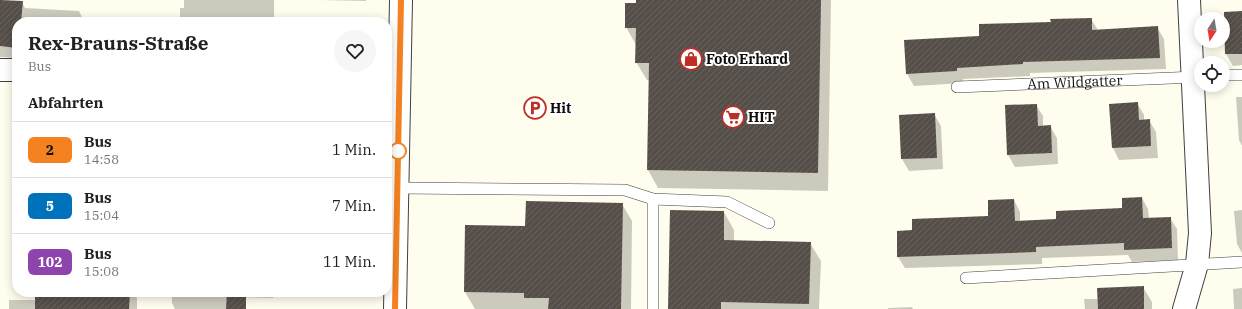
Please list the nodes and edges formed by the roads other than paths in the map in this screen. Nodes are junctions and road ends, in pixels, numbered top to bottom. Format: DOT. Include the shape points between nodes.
graph roads {
  1 [pos="401,0"];
  2 [pos="1189,0"];
  3 [pos="1195,56"];
  4 [pos="0,70"];
  5 [pos="12,70"];
  6 [pos="1242,75"];
  7 [pos="1230,76"];
  8 [pos="1194,77"];
  9 [pos="957,87"];
  10 [pos="1197,92"];
  11 [pos="398,188"];
  12 [pos="653,199"];
  13 [pos="769,223"];
  14 [pos="1242,262"];
  15 [pos="1198,264"];
  16 [pos="966,278"];
  17 [pos="395,309"];
  18 [pos="653,309"];
  19 [pos="1184,309"];
  1 -- 11 [label="street"];
  2 -- 3 [label="street"];
  4 -- 5 [label="street"];
  6 -- 7 [label="lane"];
  8 -- 9 [label="lane, Am Wildgatter"];
  10 -- 15 [label="street" via="1200,233"];
  11 -- 12 [label="lane" via="625,190"];
  11 -- 17 [label="street"];
  12 -- 13 [label="lane" via="727,202"];
  12 -- 18 [label="lane"];
  14 -- 15 [label="lane"];
  15 -- 16 [label="lane"];
  15 -- 19 [label="street"];
}
